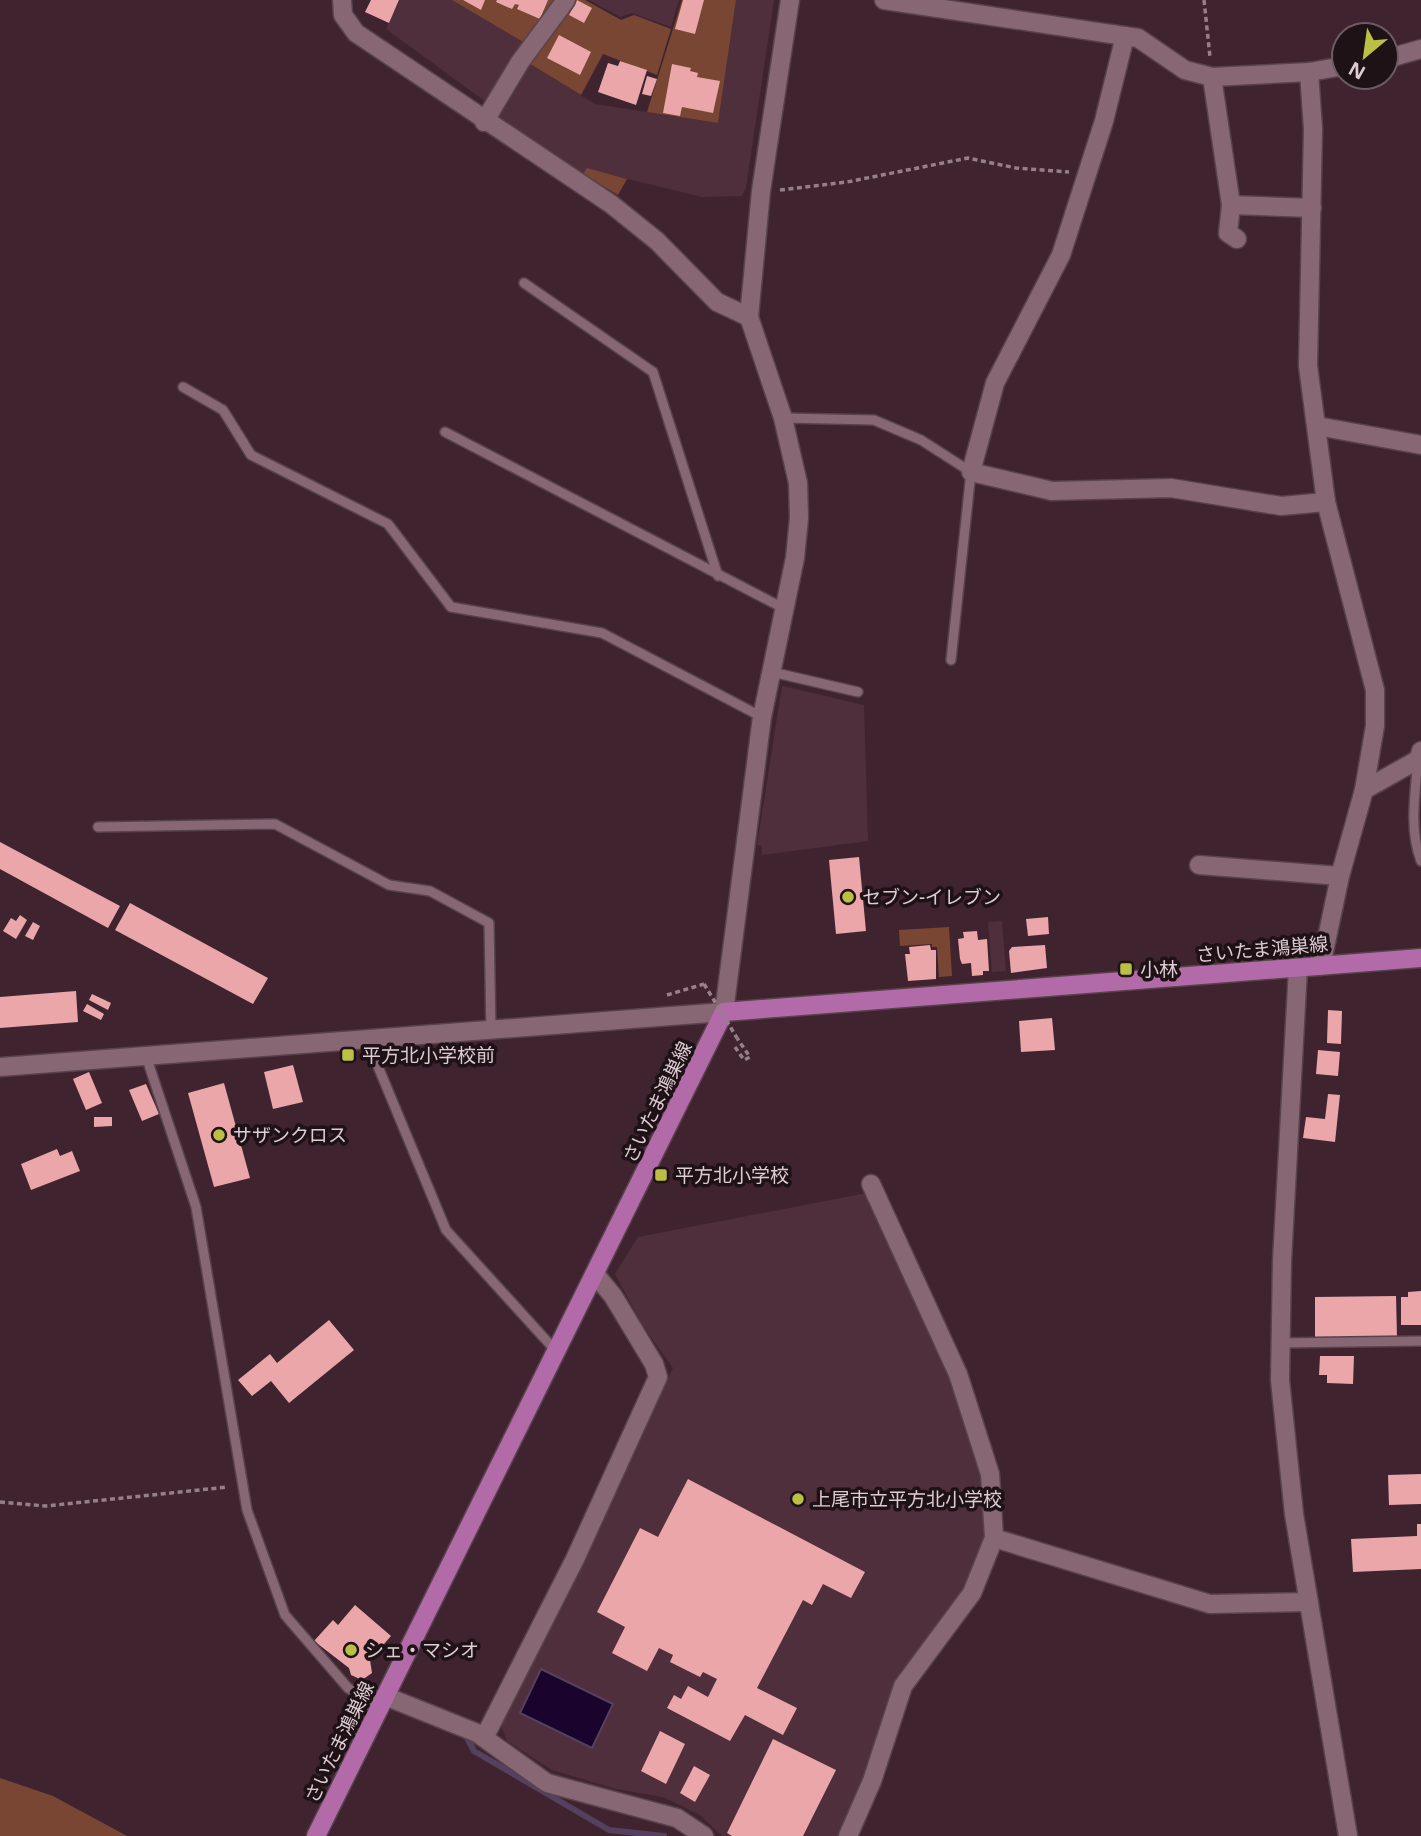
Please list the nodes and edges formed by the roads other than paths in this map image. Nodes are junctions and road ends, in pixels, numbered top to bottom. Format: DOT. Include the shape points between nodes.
graph roads {
  1 [pos="342,0"];
  2 [pos="566,0"];
  3 [pos="790,0"];
  4 [pos="884,0"];
  5 [pos="1125,36"];
  6 [pos="1421,49"];
  7 [pos="1400,55"];
  8 [pos="1330,68"];
  9 [pos="1309,72"];
  10 [pos="1212,77"];
  11 [pos="484,122"];
  12 [pos="1231,205"];
  13 [pos="1312,208"];
  14 [pos="1237,239"];
  15 [pos="524,283"];
  16 [pos="749,317"];
  17 [pos="183,387"];
  18 [pos="783,418"];
  19 [pos="1317,426"];
  20 [pos="445,432"];
  21 [pos="1421,445"];
  22 [pos="971,471"];
  23 [pos="1326,502"];
  24 [pos="718,576"];
  25 [pos="785,609"];
  26 [pos="951,660"];
  27 [pos="772,672"];
  28 [pos="858,692"];
  29 [pos="762,717"];
  30 [pos="1420,755"];
  31 [pos="1364,790"];
  32 [pos="98,827"];
  33 [pos="1421,861"];
  34 [pos="1199,865"];
  35 [pos="1340,876"];
  36 [pos="1421,958"];
  37 [pos="1321,965"];
  38 [pos="1298,968"];
  39 [pos="724,1013"];
  40 [pos="491,1031"];
  41 [pos="367,1040"];
  42 [pos="146,1056"];
  43 [pos="0,1067"];
  44 [pos="871,1184"];
  45 [pos="595,1273"];
  46 [pos="1421,1341"];
  47 [pos="1279,1343"];
  48 [pos="555,1350"];
  49 [pos="994,1538"];
  50 [pos="1309,1602"];
  51 [pos="385,1696"];
  52 [pos="484,1738"];
  53 [pos="677,1827"];
  54 [pos="316,1836"];
  55 [pos="704,1836"];
  56 [pos="848,1836"];
  57 [pos="1348,1836"];
  1 -- 11 [label="street" via="343,15 356,33"];
  2 -- 11 [label="street" via="520,62"];
  3 -- 16 [label="street" via="761,191"];
  4 -- 5 [label="street"];
  5 -- 10 [label="street" via="1138,38 1185,70"];
  5 -- 22 [label="street" via="1088,174 1051,279 995,383"];
  6 -- 7 [label="street"];
  8 -- 9 [label="street"];
  9 -- 10 [label="street"];
  9 -- 13 [label="street"];
  10 -- 12 [label="street"];
  11 -- 16 [label="street" via="620,211 717,302"];
  12 -- 13 [label="street"];
  12 -- 14 [label="street" via="1228,233"];
  13 -- 19 [label="street" via="1308,366"];
  15 -- 24 [label="lane" via="653,372"];
  16 -- 18 [label="street"];
  17 -- 29 [label="lane" via="223,410 251,455 388,524 451,607 602,633"];
  18 -- 22 [label="lane" via="874,420 921,440"];
  18 -- 25 [label="street" via="798,483 799,518"];
  19 -- 21 [label="street"];
  19 -- 23 [label="street"];
  20 -- 24 [label="lane"];
  22 -- 23 [label="street" via="1052,491 1152,487 1281,506"];
  22 -- 26 [label="lane"];
  23 -- 31 [label="street" via="1375,690 1375,726"];
  24 -- 25 [label="lane"];
  25 -- 27 [label="street"];
  27 -- 28 [label="lane"];
  27 -- 29 [label="street"];
  29 -- 39 [label="street"];
  30 -- 31 [label="street"];
  30 -- 33 [label="lane" via="1415,829"];
  31 -- 35 [label="street"];
  32 -- 40 [label="lane" via="275,824 389,884 430,891 489,923"];
  34 -- 35 [label="street"];
  35 -- 37 [label="street"];
  36 -- 37 [label="main road, さいたま鴻巣線"];
  37 -- 38 [label="main road, さいたま鴻巣線"];
  38 -- 39 [label="main road, さいたま鴻巣線"];
  38 -- 47 [label="street"];
  39 -- 40 [label="street"];
  39 -- 45 [label="main road, さいたま鴻巣線"];
  40 -- 41 [label="street"];
  41 -- 42 [label="street"];
  41 -- 48 [label="lane" via="446,1230"];
  42 -- 43 [label="street"];
  42 -- 51 [label="lane" via="196,1207 247,1510 285,1615 348,1688 371,1701"];
  44 -- 49 [label="street" via="958,1374 990,1474"];
  45 -- 48 [label="main road, さいたま鴻巣線"];
  45 -- 52 [label="street" via="654,1364 657,1377 575,1559"];
  46 -- 47 [label="lane"];
  47 -- 50 [label="street" via="1285,1436"];
  48 -- 51 [label="main road, さいたま鴻巣線"];
  49 -- 50 [label="street" via="1210,1604"];
  49 -- 56 [label="street" via="972,1593 903,1686 872,1781"];
  50 -- 57 [label="street"];
  51 -- 52 [label="street"];
  51 -- 54 [label="main road, さいたま鴻巣線"];
  52 -- 53 [label="street" via="547,1783"];
  53 -- 55 [label="street"];
}
